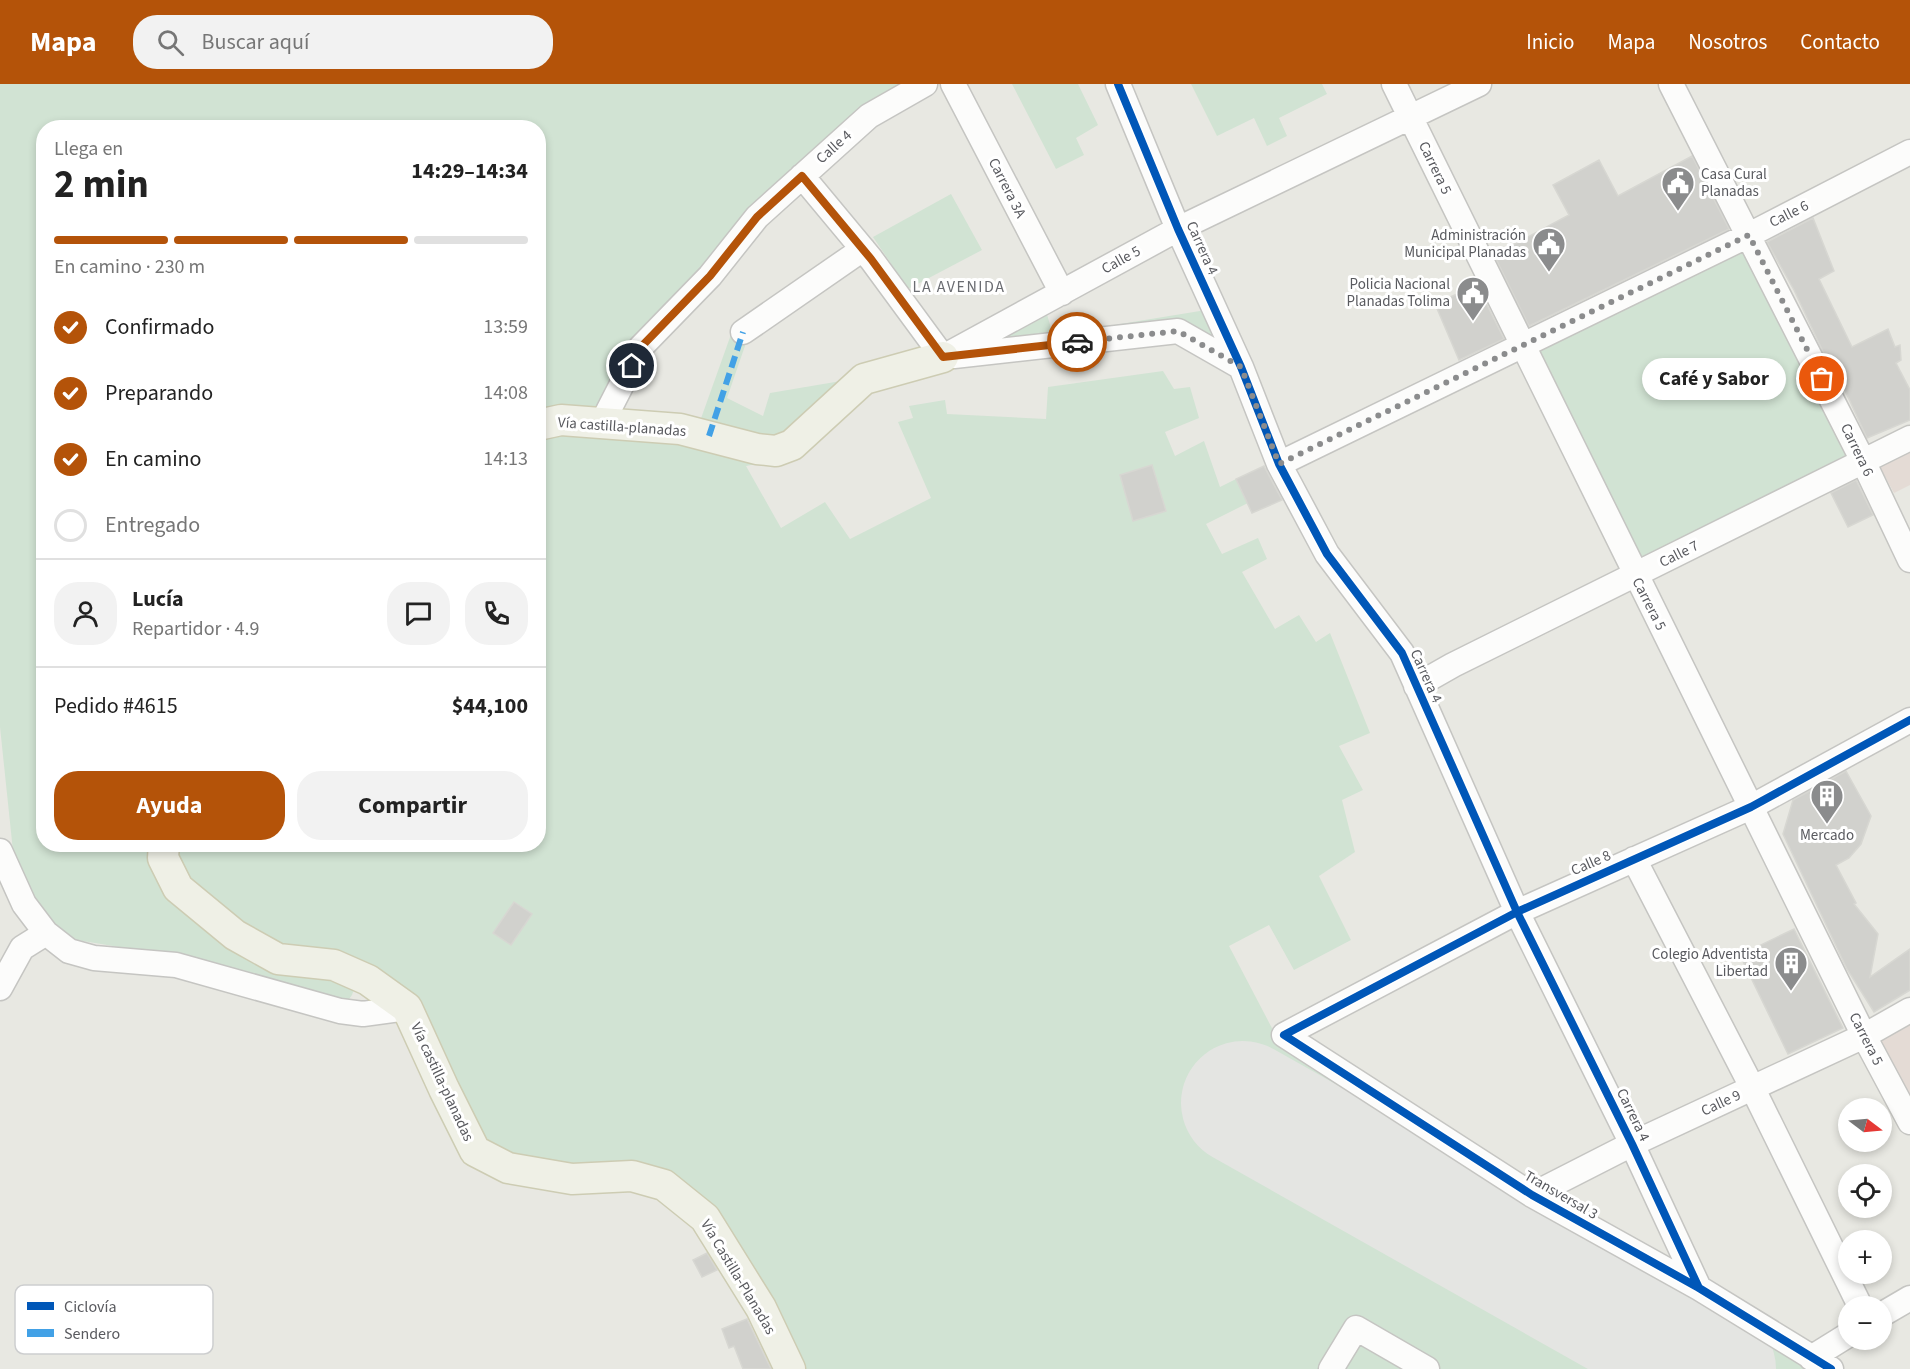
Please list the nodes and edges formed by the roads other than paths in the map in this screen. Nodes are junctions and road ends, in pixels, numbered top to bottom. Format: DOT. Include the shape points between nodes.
graph roads {
  1 [pos="925,84"];
  2 [pos="953,84"];
  3 [pos="1118,84"];
  4 [pos="1394,84"];
  5 [pos="1479,84"];
  6 [pos="1671,84"];
  7 [pos="1410,118"];
  8 [pos="1910,152"];
  9 [pos="802,176"];
  10 [pos="1178,229"];
  11 [pos="1749,235"];
  12 [pos="863,249"];
  13 [pos="1062,293"];
  14 [pos="743,332"];
  15 [pos="1523,346"];
  16 [pos="943,357"];
  17 [pos="1241,367"];
  18 [pos="546,423"];
  19 [pos="602,423"];
  20 [pos="1910,438"];
  21 [pos="776,451"];
  22 [pos="1863,461"];
  23 [pos="1279,464"];
  24 [pos="1910,560"];
  25 [pos="1635,576"];
  26 [pos="1402,653"];
  27 [pos="1453,665"];
  28 [pos="1416,686"];
  29 [pos="1910,720"];
  30 [pos="1751,807"];
  31 [pos="0,851"];
  32 [pos="164,852"];
  33 [pos="1634,859"];
  34 [pos="1517,912"];
  35 [pos="46,933"];
  36 [pos="0,988"];
  37 [pos="407,1008"];
  38 [pos="1910,1010"];
  39 [pos="1284,1035"];
  40 [pos="1864,1036"];
  41 [pos="1753,1089"];
  42 [pos="1910,1122"];
  43 [pos="1632,1144"];
  44 [pos="572,1179"];
  45 [pos="1532,1195"];
  46 [pos="1699,1288"];
  47 [pos="1855,1296"];
  48 [pos="1910,1298"];
  49 [pos="1892,1309"];
  50 [pos="1838,1345"];
  51 [pos="1821,1363"];
  52 [pos="790,1369"];
  53 [pos="1330,1369"];
  54 [pos="1427,1369"];
  1 -- 9 [label="street, Calle 4" via="868,116"];
  2 -- 13 [label="street, Carrera 3A"];
  3 -- 10 [label="street, Carrera 4"];
  4 -- 7 [label="street, Carrera 5"];
  5 -- 7 [label="street, Calle 5"];
  6 -- 11 [label="street, Carrera 6"];
  7 -- 10 [label="street, Calle 5"];
  7 -- 15 [label="street, Carrera 5"];
  8 -- 11 [label="street, Calle 6"];
  9 -- 12 [label="street"];
  9 -- 19 [label="street, Calle 4" via="757,217 710,276 641,347"];
  10 -- 13 [label="street, Calle 5"];
  10 -- 17 [label="street, Carrera 4"];
  11 -- 15 [label="street, Calle 6"];
  11 -- 22 [label="street, Carrera 6"];
  12 -- 14 [label="street"];
  12 -- 16 [label="street"];
  13 -- 16 [label="street, Calle 5"];
  15 -- 23 [label="street, Calle 6"];
  15 -- 25 [label="street, Carrera 5"];
  16 -- 17 [label="street" via="1178,331"];
  16 -- 21 [label="main road, Calle 5" via="864,379 792,445"];
  17 -- 23 [label="street, Carrera 4"];
  18 -- 19 [label="main road, Vía castilla-planadas" via="561,420"];
  19 -- 21 [label="main road, Vía castilla-planadas" via="680,429"];
  20 -- 22 [label="street, Calle 7"];
  22 -- 24 [label="street, Carrera 6"];
  22 -- 25 [label="street, Calle 7"];
  23 -- 26 [label="street, Carrera 4" via="1327,554"];
  25 -- 27 [label="street, Calle 7"];
  25 -- 30 [label="street, Carrera 5"];
  26 -- 27 [label="street"];
  26 -- 28 [label="street, Carrera 4"];
  27 -- 28 [label="street, Calle 7"];
  28 -- 34 [label="street, Carrera 4"];
  29 -- 30 [label="street, Calle 8"];
  30 -- 33 [label="street, Calle 8"];
  30 -- 40 [label="street, Carrera 5"];
  31 -- 35 [label="street" via="24,904"];
  32 -- 37 [label="main road, Vía castilla-planadas" via="178,888 235,935 278,959 334,965 368,981"];
  33 -- 34 [label="street, Calle 8"];
  33 -- 41 [label="street"];
  34 -- 39 [label="street, Calle 8"];
  34 -- 43 [label="street, Carrera 4"];
  35 -- 36 [label="street" via="22,948"];
  35 -- 37 [label="street" via="69,951 94,958 176,965 340,1011 363,1014"];
  37 -- 44 [label="main road, Vía castilla-planadas" via="475,1151 508,1168"];
  38 -- 40 [label="street, Calle 9"];
  39 -- 45 [label="street, Transversal 3"];
  40 -- 41 [label="street, Calle 9"];
  40 -- 42 [label="street, Carrera 5"];
  41 -- 43 [label="street, Calle 9"];
  41 -- 47 [label="street"];
  43 -- 45 [label="street, Calle 9"];
  43 -- 46 [label="street, Carrera 4"];
  44 -- 52 [label="main road, Vía Castilla-Planadas" via="632,1176 664,1185 705,1218 760,1308"];
  45 -- 46 [label="street, Transversal 3"];
  46 -- 51 [label="street, Transversal 3"];
  48 -- 49 [label="street"];
  50 -- 51 [label="street"];
  53 -- 54 [label="street" via="1356,1328"];
}
